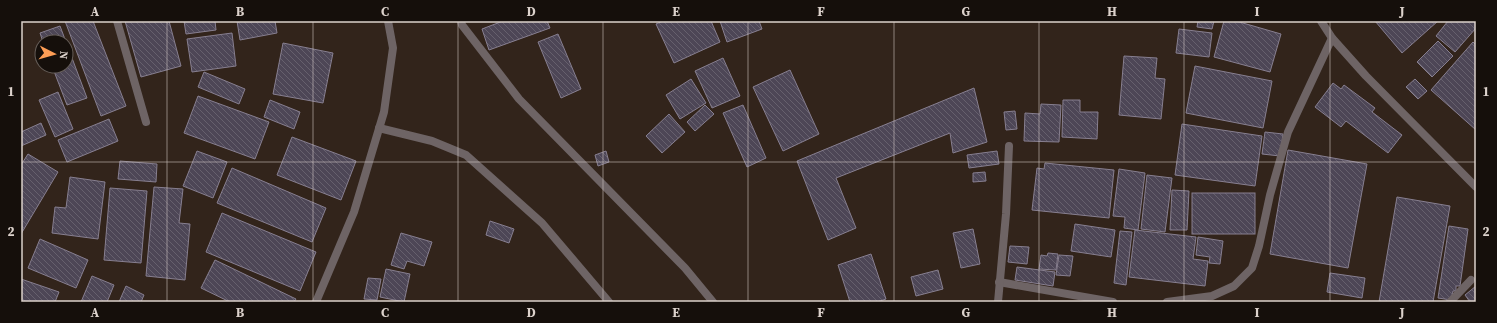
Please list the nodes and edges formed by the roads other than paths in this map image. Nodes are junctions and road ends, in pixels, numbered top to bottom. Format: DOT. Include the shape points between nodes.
graph roads {
  1 [pos="117,21"];
  2 [pos="388,21"];
  3 [pos="461,21"];
  4 [pos="1321,21"];
  5 [pos="1332,38"];
  6 [pos="146,122"];
  7 [pos="379,128"];
  8 [pos="1010,146"];
  9 [pos="1476,186"];
  10 [pos="1471,280"];
  11 [pos="999,282"];
  12 [pos="316,302"];
  13 [pos="609,302"];
  14 [pos="713,302"];
  15 [pos="998,302"];
  16 [pos="1113,302"];
  17 [pos="1167,302"];
  18 [pos="1450,302"];
  1 -- 6 [label="street"];
  2 -- 7 [label="street" via="393,48 384,112"];
  3 -- 14 [label="street" via="519,99 685,268"];
  4 -- 5 [label="street"];
  5 -- 9 [label="street" via="1366,76"];
  5 -- 17 [label="street" via="1288,132 1270,195 1260,246 1252,268 1234,286 1212,296"];
  7 -- 12 [label="street" via="354,212"];
  7 -- 13 [label="street" via="432,141 466,155 542,223"];
  8 -- 11 [label="street"];
  10 -- 18 [label="street"];
  11 -- 15 [label="street"];
  11 -- 16 [label="street"];
}
